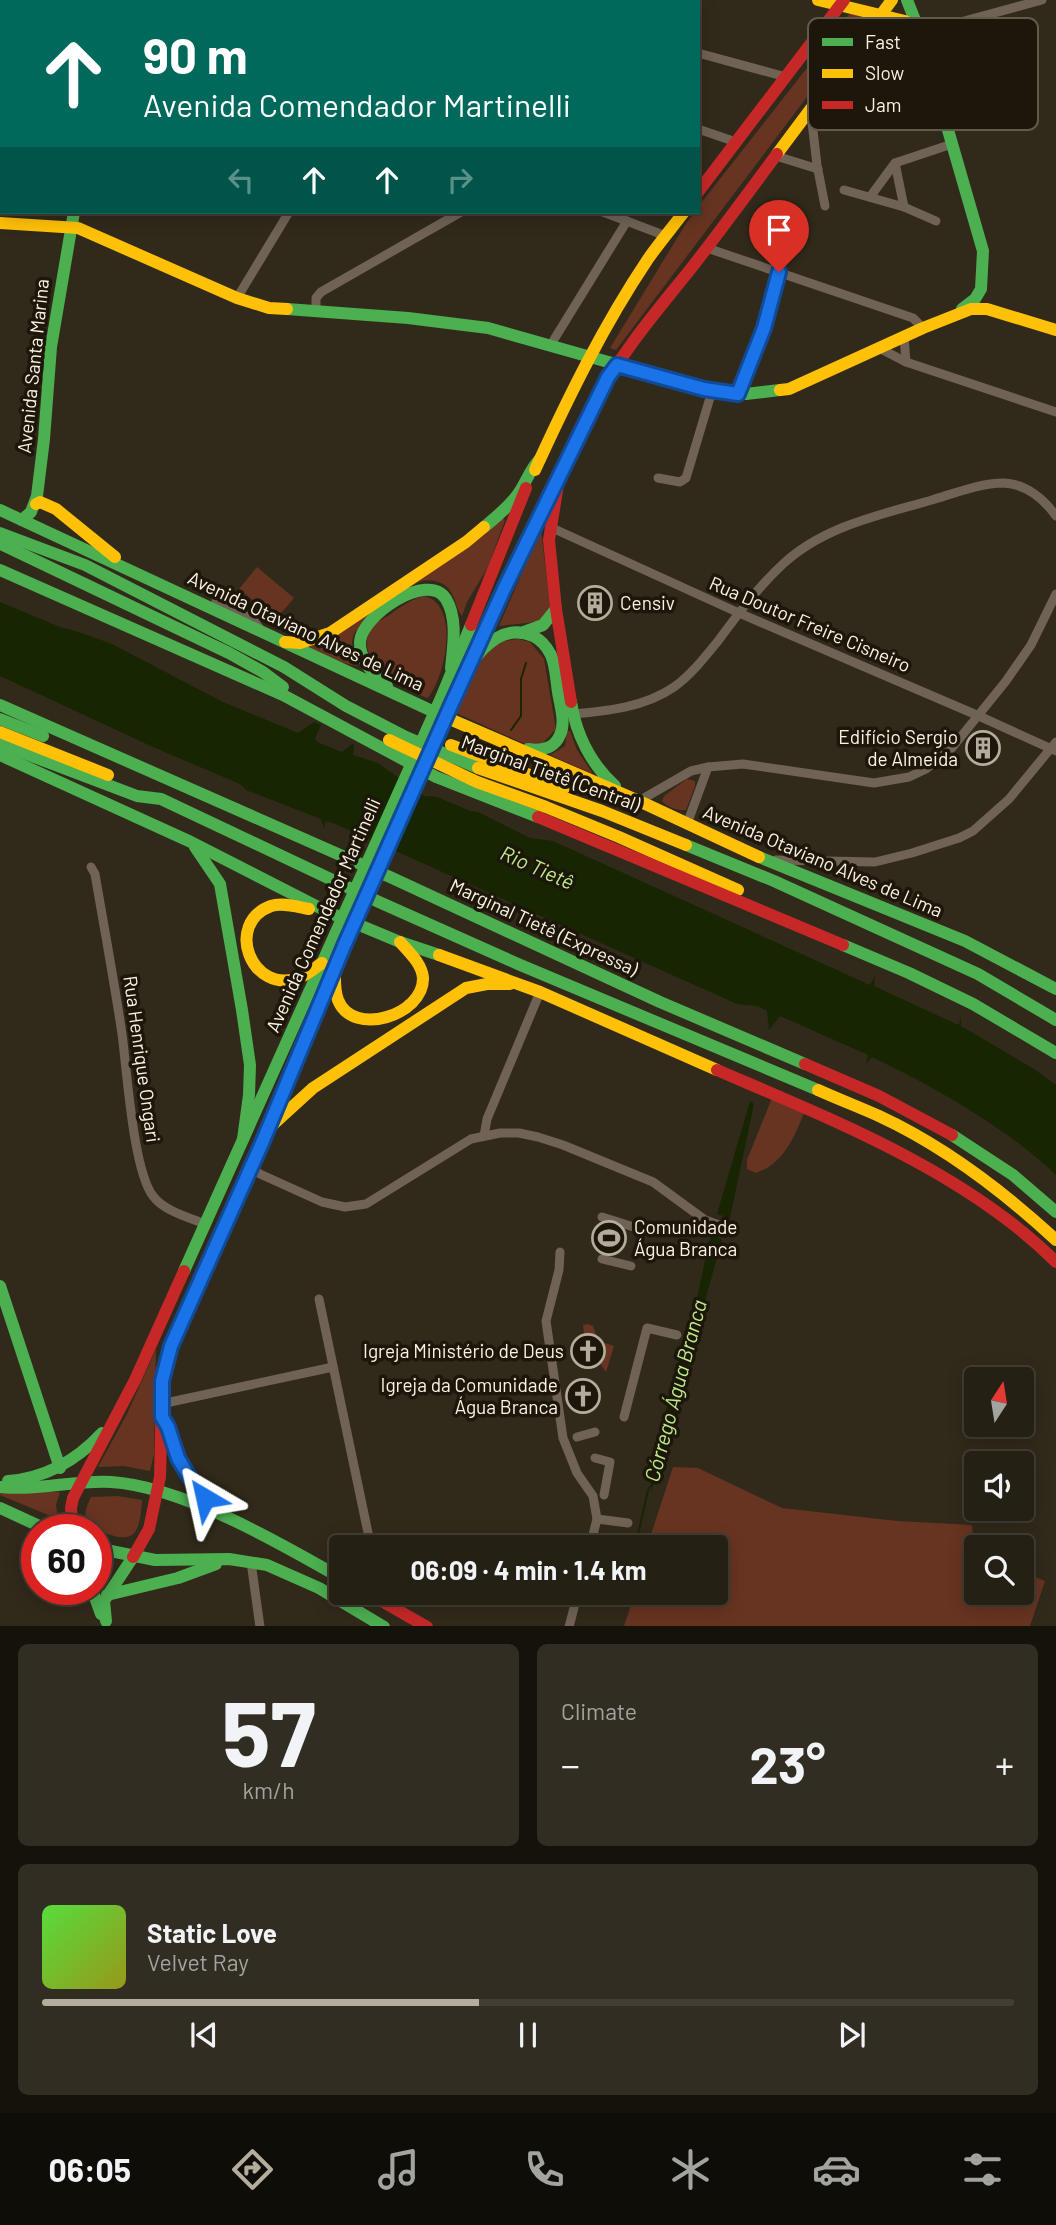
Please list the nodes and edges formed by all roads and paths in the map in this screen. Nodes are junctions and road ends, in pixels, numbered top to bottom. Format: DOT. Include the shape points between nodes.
graph roads {
  1 [pos="818,0"];
  2 [pos="892,0"];
  3 [pos="907,0"];
  4 [pos="1035,1"];
  5 [pos="842,3"];
  6 [pos="881,15"];
  7 [pos="831,18"];
  8 [pos="879,18"];
  9 [pos="893,18"];
  10 [pos="914,18"];
  11 [pos="967,18"];
  12 [pos="808,48"];
  13 [pos="700,54"];
  14 [pos="786,77"];
  15 [pos="808,119"];
  16 [pos="812,130"];
  17 [pos="947,130"];
  18 [pos="700,131"];
  19 [pos="736,142"];
  20 [pos="951,144"];
  21 [pos="776,156"];
  22 [pos="895,163"];
  23 [pos="817,167"];
  24 [pos="700,189"];
  25 [pos="844,190"];
  26 [pos="870,197"];
  27 [pos="825,206"];
  28 [pos="904,207"];
  29 [pos="288,214"];
  30 [pos="458,214"];
  31 [pos="608,214"];
  32 [pos="682,214"];
  33 [pos="76,217"];
  34 [pos="627,221"];
  35 [pos="936,221"];
  36 [pos="0,223"];
  37 [pos="666,236"];
  38 [pos="707,248"];
  39 [pos="779,272"];
  40 [pos="981,289"];
  41 [pos="237,298"];
  42 [pos="316,312"];
  43 [pos="998,312"];
  44 [pos="956,313"];
  45 [pos="923,328"];
  46 [pos="1056,330"];
  47 [pos="904,336"];
  48 [pos="550,346"];
  49 [pos="879,348"];
  50 [pos="590,357"];
  51 [pos="906,362"];
  52 [pos="617,365"];
  53 [pos="712,391"];
  54 [pos="738,394"];
  55 [pos="1056,412"];
  56 [pos="540,459"];
  57 [pos="560,472"];
  58 [pos="658,478"];
  59 [pos="36,504"];
  60 [pos="0,510"];
  61 [pos="1056,516"];
  62 [pos="22,520"];
  63 [pos="0,521"];
  64 [pos="550,527"];
  65 [pos="0,533"];
  66 [pos="0,544"];
  67 [pos="85,565"];
  68 [pos="127,568"];
  69 [pos="0,570"];
  70 [pos="1056,594"];
  71 [pos="216,601"];
  72 [pos="556,609"];
  73 [pos="738,613"];
  74 [pos="524,632"];
  75 [pos="264,634"];
  76 [pos="160,639"];
  77 [pos="279,641"];
  78 [pos="470,664"];
  79 [pos="284,667"];
  80 [pos="451,668"];
  81 [pos="283,687"];
  82 [pos="447,700"];
  83 [pos="0,705"];
  84 [pos="419,706"];
  85 [pos="573,714"];
  86 [pos="979,716"];
  87 [pos="0,719"];
  88 [pos="0,732"];
  89 [pos="0,744"];
  90 [pos="95,748"];
  91 [pos="519,748"];
  92 [pos="1054,748"];
  93 [pos="0,755"];
  94 [pos="708,767"];
  95 [pos="624,795"];
  96 [pos="161,799"];
  97 [pos="639,801"];
  98 [pos="687,824"];
  99 [pos="702,832"];
  100 [pos="619,837"];
  101 [pos="191,842"];
  102 [pos="766,860"];
  103 [pos="91,867"];
  104 [pos="328,912"];
  105 [pos="843,913"];
  106 [pos="494,925"];
  107 [pos="806,929"];
  108 [pos="400,942"];
  109 [pos="338,943"];
  110 [pos="322,963"];
  111 [pos="518,964"];
  112 [pos="335,968"];
  113 [pos="523,985"];
  114 [pos="1056,989"];
  115 [pos="540,992"];
  116 [pos="1056,1020"];
  117 [pos="1056,1053"];
  118 [pos="687,1056"];
  119 [pos="787,1077"];
  120 [pos="268,1129"];
  121 [pos="484,1136"];
  122 [pos="243,1139"];
  123 [pos="251,1167"];
  124 [pos="1056,1212"];
  125 [pos="602,1217"];
  126 [pos="205,1224"];
  127 [pos="731,1229"];
  128 [pos="640,1230"];
  129 [pos="1056,1240"];
  130 [pos="560,1252"];
  131 [pos="602,1259"];
  132 [pos="1056,1262"];
  133 [pos="631,1266"];
  134 [pos="0,1286"];
  135 [pos="319,1300"];
  136 [pos="677,1335"];
  137 [pos="333,1367"];
  138 [pos="161,1410"];
  139 [pos="119,1413"];
  140 [pos="624,1417"];
  141 [pos="595,1432"];
  142 [pos="578,1437"];
  143 [pos="595,1458"];
  144 [pos="60,1468"];
  145 [pos="0,1481"];
  146 [pos="80,1484"];
  147 [pos="0,1487"];
  148 [pos="158,1491"];
  149 [pos="604,1495"];
  150 [pos="0,1508"];
  151 [pos="71,1514"];
  152 [pos="21,1516"];
  153 [pos="597,1519"];
  154 [pos="233,1522"];
  155 [pos="628,1523"];
  156 [pos="368,1535"];
  157 [pos="593,1535"];
  158 [pos="112,1552"];
  159 [pos="133,1558"];
  160 [pos="222,1560"];
  161 [pos="251,1562"];
  162 [pos="329,1571"];
  163 [pos="112,1588"];
  164 [pos="112,1594"];
  165 [pos="99,1605"];
  166 [pos="105,1605"];
  167 [pos="394,1605"];
  168 [pos="575,1605"];
  169 [pos="107,1624"];
  170 [pos="260,1626"];
  171 [pos="384,1626"];
  172 [pos="427,1626"];
  173 [pos="569,1626"];
  1 -- 5 [label="main road"];
  2 -- 6 [label="main road, Avenida Comendador Martinelli"];
  3 -- 10 [label="main road"];
  4 -- 11 [label="street"];
  5 -- 6 [label="main road"];
  5 -- 7 [label="main road"];
  6 -- 8 [label="main road, Avenida Comendador Martinelli"];
  6 -- 9 [label="main road"];
  12 -- 14 [label="main road"];
  13 -- 14 [label="street"];
  14 -- 19 [label="main road"];
  15 -- 21 [label="main road, Avenida Comendador Martinelli"];
  16 -- 23 [label="street"];
  17 -- 20 [label="main road"];
  18 -- 19 [label="street"];
  19 -- 24 [label="main road"];
  20 -- 22 [label="street"];
  20 -- 40 [label="main road" via="983,251"];
  21 -- 23 [label="street"];
  21 -- 38 [label="main road, Avenida Comendador Martinelli"];
  22 -- 26 [label="street"];
  22 -- 28 [label="street"];
  23 -- 27 [label="street"];
  25 -- 26 [label="street"];
  26 -- 28 [label="street"];
  28 -- 35 [label="street"];
  29 -- 41 [label="street"];
  30 -- 42 [label="street" via="321,292"];
  31 -- 34 [label="street"];
  32 -- 37 [label="main road, Avenida Comendador Martinelli"];
  33 -- 36 [label="main road"];
  33 -- 41 [label="main road"];
  33 -- 59 [label="main road, Avenida Santa Marina" via="51,347"];
  34 -- 37 [label="street"];
  34 -- 48 [label="street"];
  37 -- 50 [label="main road, Avenida Comendador Martinelli" via="637,275"];
  38 -- 39 [label="street"];
  38 -- 52 [label="main road, Avenida Comendador Martinelli"];
  39 -- 45 [label="street" via="913,318"];
  39 -- 54 [label="street" via="764,328"];
  40 -- 43 [label="main road"];
  40 -- 44 [label="main road"];
  41 -- 42 [label="main road" via="269,308"];
  42 -- 48 [label="main road" via="462,324"];
  43 -- 44 [label="main road" via="979,308"];
  43 -- 46 [label="main road"];
  44 -- 45 [label="main road"];
  45 -- 47 [label="main road"];
  47 -- 49 [label="main road"];
  47 -- 51 [label="street"];
  48 -- 50 [label="main road"];
  49 -- 51 [label="street"];
  49 -- 54 [label="main road" via="789,389"];
  50 -- 52 [label="main road"];
  50 -- 56 [label="main road, Avenida Comendador Martinelli"];
  51 -- 55 [label="street"];
  52 -- 53 [label="main road"];
  52 -- 57 [label="main road, Avenida Comendador Martinelli"];
  53 -- 54 [label="main road"];
  53 -- 58 [label="street" via="686,478 680,482"];
  56 -- 77 [label="main road" via="518,494 466,542 330,633 300,643"];
  56 -- 80 [label="main road, Avenida Comendador Martinelli"];
  57 -- 64 [label="main road"];
  57 -- 78 [label="main road, Avenida Comendador Martinelli"];
  59 -- 62 [label="main road"];
  59 -- 68 [label="main road" via="56,509"];
  60 -- 62 [label="main road, Avenida Otaviano Alves de Lima"];
  61 -- 73 [label="street" via="1037,495 1006,483 981,485 867,519 802,549"];
  62 -- 68 [label="main road, Avenida Otaviano Alves de Lima"];
  63 -- 67 [label="main road"];
  64 -- 72 [label="main road"];
  64 -- 73 [label="street, Rua Doutor Freire Cisneiro"];
  65 -- 67 [label="main road, Marginal Tietê (Central)"];
  66 -- 81 [label="main road" via="182,630"];
  67 -- 79 [label="main road, Marginal Tietê (Central)"];
  68 -- 75 [label="main road, Avenida Otaviano Alves de Lima"];
  69 -- 76 [label="main road"];
  70 -- 86 [label="street" via="1031,645"];
  71 -- 75 [label="street" via="253,619"];
  72 -- 74 [label="main road" via="537,630"];
  72 -- 85 [label="main road"];
  73 -- 85 [label="street" via="695,667 657,698"];
  73 -- 86 [label="street, Rua Doutor Freire Cisneiro"];
  74 -- 78 [label="main road" via="501,635"];
  74 -- 91 [label="main road" via="551,654 563,724 549,748"];
  75 -- 77 [label="main road, Avenida Otaviano Alves de Lima"];
  76 -- 81 [label="main road"];
  76 -- 107 [label="main road" via="283,695 436,777"];
  77 -- 84 [label="main road, Avenida Otaviano Alves de Lima"];
  78 -- 82 [label="main road, Avenida Comendador Martinelli"];
  79 -- 99 [label="main road" via="485,759 685,831"];
  79 -- 105 [label="main road, Marginal Tietê (Central)" via="375,722 443,754 602,811"];
  80 -- 82 [label="main road, Avenida Comendador Martinelli"];
  80 -- 84 [label="main road" via="452,618 447,602 436,590 406,594 366,624 360,646 365,663 383,683"];
  81 -- 100 [label="main road, Marginal Tietê (Central)" via="440,766"];
  82 -- 109 [label="main road, Avenida Comendador Martinelli"];
  83 -- 90 [label="main road, Marginal Tietê (Expressa)"];
  84 -- 91 [label="main road, Avenida Otaviano Alves de Lima"];
  85 -- 95 [label="main road" via="595,764"];
  86 -- 92 [label="street, Rua Doutor Freire Cisneiro"];
  86 -- 94 [label="street" via="942,758 918,773 890,782 852,781 743,764"];
  87 -- 90 [label="main road" via="66,744"];
  88 -- 96 [label="main road"];
  89 -- 96 [label="main road" via="137,796"];
  90 -- 106 [label="main road, Marginal Tietê (Expressa)"];
  91 -- 95 [label="main road, Avenida Otaviano Alves de Lima"];
  92 -- 102 [label="street" via="1009,799 959,838 876,862"];
  93 -- 101 [label="main road"];
  94 -- 97 [label="street" via="691,771"];
  94 -- 98 [label="street"];
  95 -- 97 [label="main road, Avenida Otaviano Alves de Lima"];
  96 -- 111 [label="main road"];
  97 -- 98 [label="main road, Avenida Otaviano Alves de Lima"];
  98 -- 99 [label="main road, Avenida Otaviano Alves de Lima"];
  99 -- 102 [label="main road, Avenida Otaviano Alves de Lima"];
  100 -- 105 [label="main road" via="834,914"];
  100 -- 107 [label="main road, Marginal Tietê (Central)" via="783,910"];
  101 -- 104 [label="main road"];
  101 -- 122 [label="main road" via="218,879 224,909 250,1065"];
  102 -- 114 [label="main road, Avenida Otaviano Alves de Lima" via="965,942"];
  103 -- 126 [label="street, Rua Henrique Ongari" via="146,1183 154,1198 171,1210"];
  104 -- 108 [label="main road"];
  104 -- 110 [label="main road" via="273,905 251,919 246,936 252,963 269,978 296,980"];
  105 -- 116 [label="main road, Marginal Tietê (Central)" via="978,974"];
  106 -- 119 [label="main road" via="515,943 765,1062"];
  106 -- 124 [label="main road, Marginal Tietê (Expressa)" via="878,1096 954,1136 1013,1175"];
  107 -- 117 [label="main road" via="973,1004"];
  108 -- 112 [label="main road" via="416,962 422,989 407,1006 380,1020 359,1019 340,1005"];
  108 -- 113 [label="main road"];
  109 -- 110 [label="main road, Avenida Comendador Martinelli"];
  109 -- 112 [label="main road, Avenida Comendador Martinelli"];
  110 -- 122 [label="main road, Avenida Comendador Martinelli"];
  111 -- 118 [label="main road" via="530,975 663,1038"];
  111 -- 119 [label="main road"];
  112 -- 120 [label="main road, Avenida Comendador Martinelli"];
  113 -- 115 [label="main road"];
  113 -- 120 [label="main road" via="466,988 313,1088"];
  115 -- 118 [label="main road"];
  115 -- 121 [label="street"];
  118 -- 132 [label="main road" via="906,1155 997,1212"];
  119 -- 129 [label="main road" via="878,1116 944,1152 1007,1196"];
  120 -- 123 [label="main road, Avenida Comendador Martinelli"];
  121 -- 123 [label="street" via="457,1146 366,1204 345,1207 322,1202"];
  121 -- 127 [label="street" via="519,1133 538,1137 653,1182 708,1222"];
  122 -- 126 [label="main road, Avenida Comendador Martinelli"];
  123 -- 138 [label="main road, Avenida Comendador Martinelli" via="171,1346"];
  125 -- 128 [label="street"];
  126 -- 139 [label="main road, Avenida Comendador Martinelli"];
  130 -- 153 [label="street" via="546,1321 563,1438 593,1496"];
  131 -- 133 [label="street"];
  134 -- 144 [label="main road"];
  135 -- 137 [label="street"];
  136 -- 140 [label="street" via="647,1328"];
  137 -- 138 [label="street"];
  137 -- 156 [label="street"];
  138 -- 148 [label="main road, Avenida Comendador Martinelli"];
  138 -- 154 [label="main road" via="188,1475 205,1498"];
  139 -- 144 [label="main road" via="94,1443"];
  139 -- 146 [label="main road, Avenida Comendador Martinelli"];
  141 -- 142 [label="street"];
  143 -- 149 [label="street" via="610,1462"];
  144 -- 145 [label="main road" via="24,1480"];
  146 -- 147 [label="main road" via="31,1490"];
  146 -- 148 [label="main road" via="116,1483"];
  146 -- 151 [label="main road, Avenida Comendador Martinelli"];
  148 -- 154 [label="main road"];
  148 -- 159 [label="main road, Avenida Comendador Martinelli" via="149,1529"];
  150 -- 152 [label="main road"];
  153 -- 155 [label="street"];
  153 -- 157 [label="street"];
  154 -- 162 [label="main road"];
  158 -- 159 [label="main road"];
  159 -- 160 [label="main road"];
  159 -- 163 [label="main road"];
  160 -- 161 [label="main road"];
  160 -- 164 [label="main road" via="208,1568"];
  161 -- 170 [label="street"];
  161 -- 171 [label="main road" via="303,1581"];
  165 -- 169 [label="main road"];
  166 -- 169 [label="main road"];
  167 -- 172 [label="main road"];
  168 -- 173 [label="street"];
}
